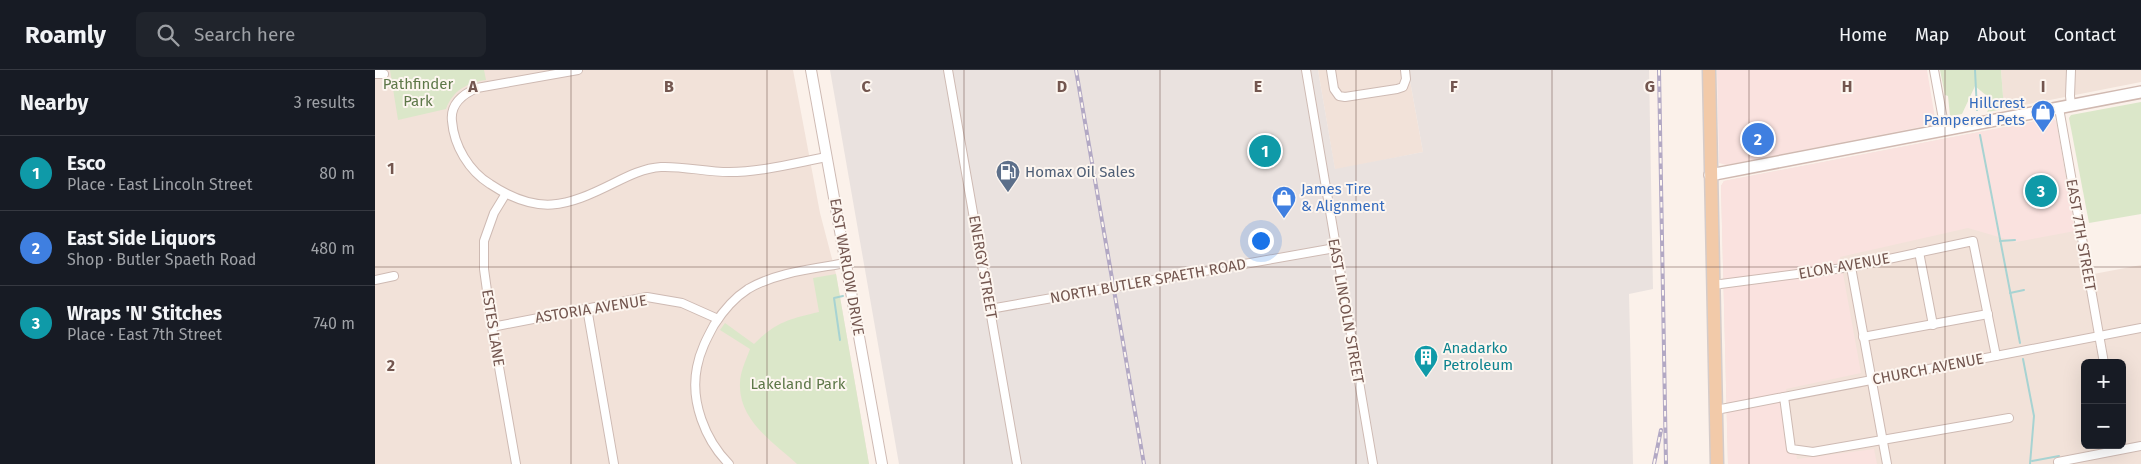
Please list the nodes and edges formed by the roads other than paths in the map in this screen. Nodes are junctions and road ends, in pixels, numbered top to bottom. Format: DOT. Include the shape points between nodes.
graph roads {
  1 [pos="578,70"];
  2 [pos="811,70"];
  3 [pos="948,70"];
  4 [pos="1306,70"];
  5 [pos="1331,70"];
  6 [pos="1405,70"];
  7 [pos="1709,70"];
  8 [pos="1934,70"];
  9 [pos="2071,70"];
  10 [pos="375,74"];
  11 [pos="384,74"];
  12 [pos="2141,92"];
  13 [pos="2071,105"];
  14 [pos="2059,108"];
  15 [pos="1945,130"];
  16 [pos="827,157"];
  17 [pos="1710,175"];
  18 [pos="505,195"];
  19 [pos="1335,248"];
  20 [pos="1919,252"];
  21 [pos="846,263"];
  22 [pos="1851,267"];
  23 [pos="393,276"];
  24 [pos="375,280"];
  25 [pos="1713,285"];
  26 [pos="587,308"];
  27 [pos="990,309"];
  28 [pos="1988,314"];
  29 [pos="718,319"];
  30 [pos="1933,325"];
  31 [pos="491,327"];
  32 [pos="2141,328"];
  33 [pos="1863,337"];
  34 [pos="2099,337"];
  35 [pos="1996,356"];
  36 [pos="2103,359"];
  37 [pos="1872,380"];
  38 [pos="1784,397"];
  39 [pos="1716,410"];
  40 [pos="2009,418"];
  41 [pos="1882,440"];
  42 [pos="2141,446"];
  43 [pos="2126,447"];
  44 [pos="2116,449"];
  45 [pos="2058,462"];
  46 [pos="516,464"];
  47 [pos="615,464"];
  48 [pos="729,464"];
  49 [pos="882,464"];
  50 [pos="1017,464"];
  51 [pos="1373,464"];
  52 [pos="1717,464"];
  53 [pos="1887,464"];
  1 -- 18 [label="street" via="477,88 467,92 454,106 452,129 460,149 471,168"];
  2 -- 16 [label="street, EAST WARLOW DRIVE"];
  3 -- 27 [label="street, ENERGY STREET"];
  4 -- 19 [label="street, EAST LINCOLN STREET"];
  5 -- 6 [label="street" via="1334,89 1339,96 1345,97 1397,90 1403,87"];
  7 -- 17 [label="main road"];
  8 -- 15 [label="street"];
  9 -- 13 [label="street"];
  10 -- 11 [label="street"];
  12 -- 13 [label="main road"];
  13 -- 14 [label="main road"];
  14 -- 15 [label="main road"];
  14 -- 34 [label="street, EAST 7TH STREET"];
  15 -- 17 [label="main road"];
  16 -- 18 [label="street" via="746,172 661,167 629,176 584,198 558,205 523,202"];
  16 -- 21 [label="street, EAST WARLOW DRIVE"];
  17 -- 25 [label="main road"];
  18 -- 31 [label="street, ESTES LANE" via="494,213 484,241"];
  19 -- 27 [label="street, NORTH BUTLER SPAETH ROAD"];
  19 -- 51 [label="street, EAST LINCOLN STREET"];
  20 -- 22 [label="street, ELON AVENUE"];
  20 -- 28 [label="street, ELON AVENUE" via="1973,241"];
  20 -- 30 [label="street"];
  21 -- 29 [label="street" via="766,280 747,290"];
  21 -- 49 [label="street, EAST WARLOW DRIVE"];
  22 -- 25 [label="street, ELON AVENUE"];
  22 -- 33 [label="street"];
  23 -- 24 [label="street"];
  25 -- 39 [label="main road"];
  26 -- 29 [label="street, ASTORIA AVENUE" via="647,298 682,303"];
  26 -- 31 [label="street, ASTORIA AVENUE"];
  26 -- 47 [label="street"];
  27 -- 50 [label="street, ENERGY STREET"];
  28 -- 30 [label="street"];
  28 -- 35 [label="street"];
  29 -- 48 [label="street" via="705,342 697,367 696,393 709,438"];
  30 -- 33 [label="street"];
  31 -- 46 [label="street, ESTES LANE"];
  32 -- 34 [label="street, CHURCH AVENUE"];
  33 -- 37 [label="street"];
  34 -- 35 [label="street, CHURCH AVENUE"];
  34 -- 36 [label="street, EAST 7TH STREET"];
  35 -- 37 [label="street, CHURCH AVENUE"];
  37 -- 38 [label="street, CHURCH AVENUE"];
  37 -- 41 [label="street"];
  38 -- 39 [label="street, CHURCH AVENUE"];
  38 -- 41 [label="street" via="1791,449 1813,452"];
  39 -- 52 [label="main road"];
  40 -- 41 [label="street"];
  41 -- 53 [label="street"];
  42 -- 43 [label="street"];
  44 -- 45 [label="street"];
}
